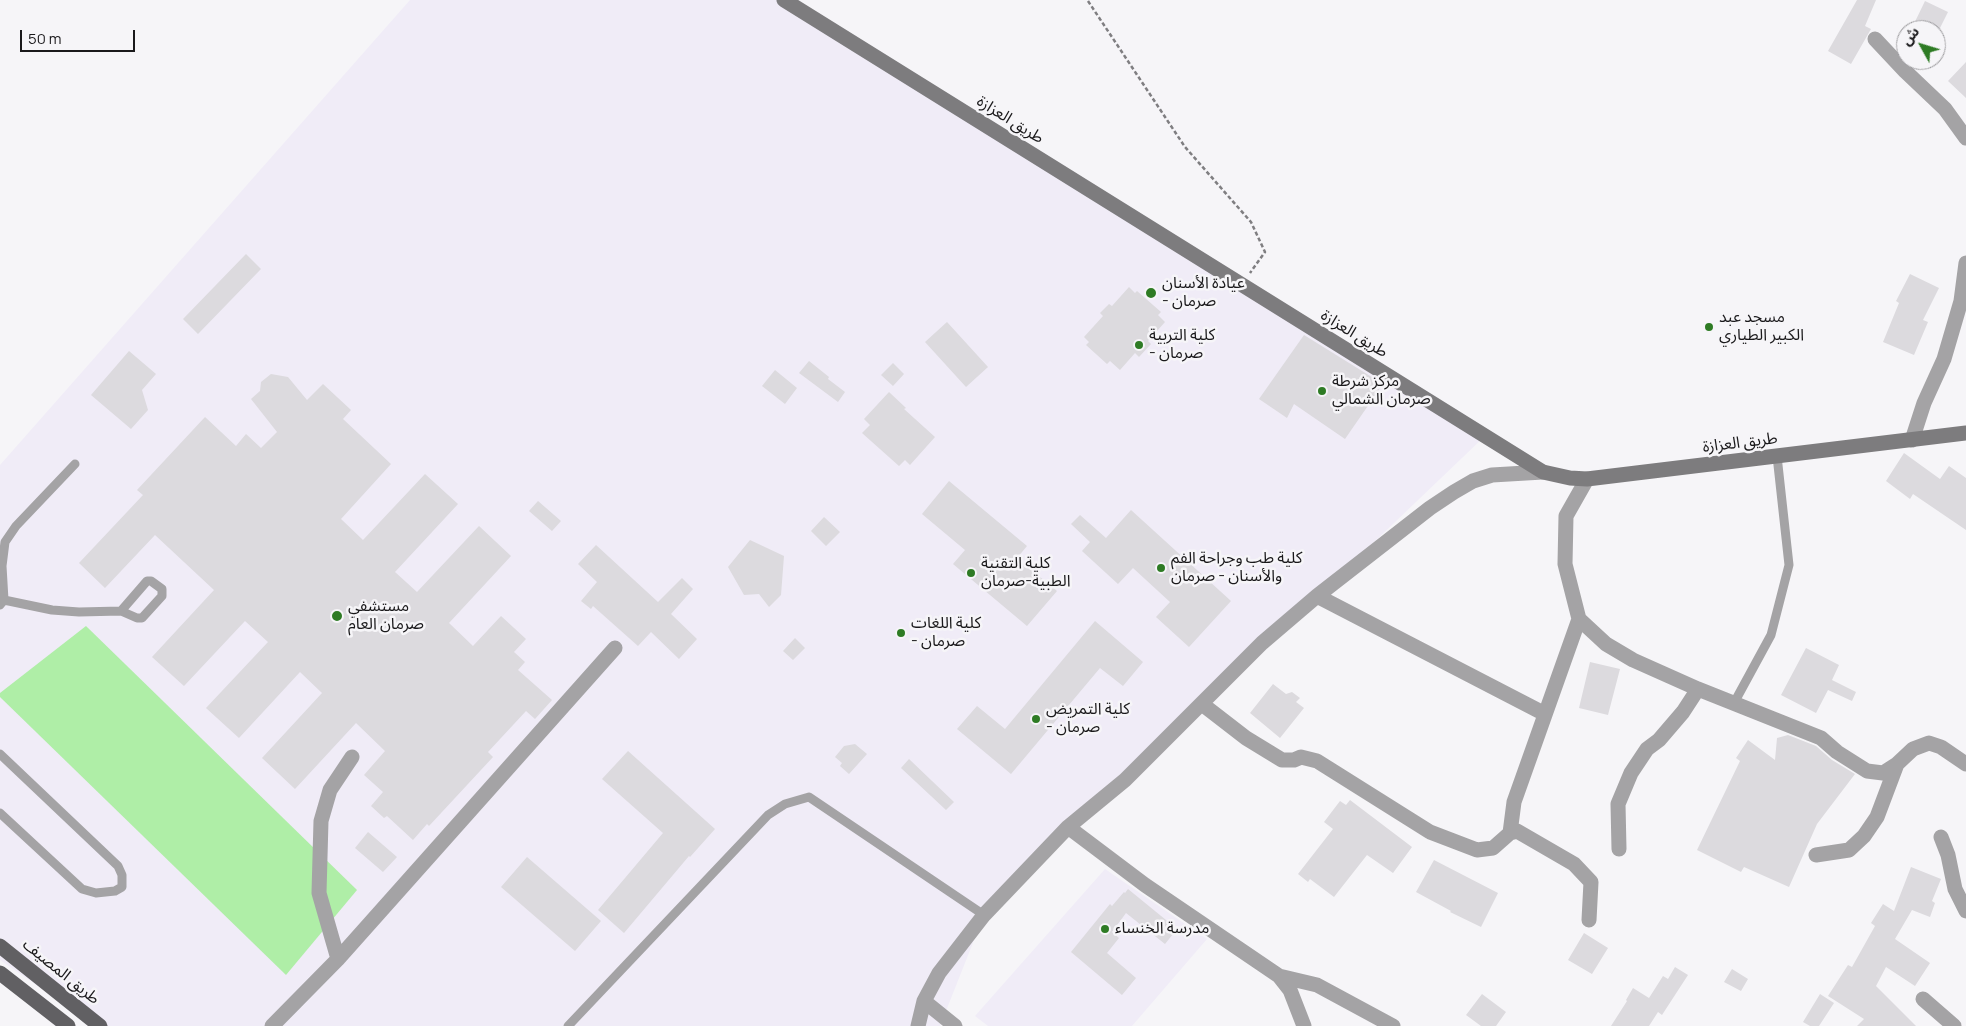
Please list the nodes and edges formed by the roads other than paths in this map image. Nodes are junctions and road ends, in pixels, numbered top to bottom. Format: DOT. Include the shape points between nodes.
graph roads {
  1 [pos="784,0"];
  2 [pos="1875,38"];
  3 [pos="1966,138"];
  4 [pos="1966,263"];
  5 [pos="1966,433"];
  6 [pos="1912,440"];
  7 [pos="1777,456"];
  8 [pos="75,464"];
  9 [pos="1543,472"];
  10 [pos="1587,479"];
  11 [pos="1317,596"];
  12 [pos="2,602"];
  13 [pos="121,611"];
  14 [pos="1579,619"];
  15 [pos="615,648"];
  16 [pos="1698,689"];
  17 [pos="1734,702"];
  18 [pos="1202,704"];
  19 [pos="1545,714"];
  20 [pos="0,754"];
  21 [pos="352,758"];
  22 [pos="1897,764"];
  23 [pos="1966,764"];
  24 [pos="0,813"];
  25 [pos="1068,827"];
  26 [pos="1510,833"];
  27 [pos="1941,837"];
  28 [pos="1619,849"];
  29 [pos="1816,855"];
  30 [pos="1966,912"];
  31 [pos="984,915"];
  32 [pos="1588,920"];
  33 [pos="0,946"];
  34 [pos="338,960"];
  35 [pos="0,972"];
  36 [pos="1279,976"];
  37 [pos="1923,999"];
  38 [pos="924,1001"];
  39 [pos="68,1026"];
  40 [pos="100,1026"];
  41 [pos="272,1026"];
  42 [pos="568,1026"];
  43 [pos="918,1026"];
  44 [pos="955,1026"];
  45 [pos="1304,1026"];
  46 [pos="1392,1026"];
  47 [pos="1954,1026"];
  1 -- 9 [label="street, طريق العزازة"];
  2 -- 3 [label="street" via="1945,109"];
  4 -- 6 [label="street" via="1961,301 1944,359"];
  5 -- 6 [label="street, طريق العزازة"];
  6 -- 7 [label="street, طريق العزازة"];
  7 -- 10 [label="street, طريق العزازة"];
  7 -- 17 [label="lane" via="1789,565 1771,635"];
  8 -- 12 [label="lane" via="5,542"];
  9 -- 10 [label="street, طريق العزازة"];
  9 -- 11 [label="street" via="1492,475 1473,481 1430,508"];
  10 -- 14 [label="street" via="1566,516 1565,564"];
  11 -- 18 [label="street" via="1262,643"];
  11 -- 19 [label="street"];
  12 -- 13 [label="lane" via="52,610"];
  13 -- 13 [label="lane" via="137,618 145,616 162,596 162,589 147,581"];
  14 -- 16 [label="street" via="1606,644 1633,660"];
  14 -- 19 [label="street"];
  15 -- 34 [label="street"];
  16 -- 17 [label="street"];
  16 -- 28 [label="street" via="1683,712 1647,749 1631,773 1618,804"];
  17 -- 22 [label="street" via="1821,738 1867,770 1883,773"];
  18 -- 25 [label="street" via="1125,780"];
  18 -- 26 [label="street" via="1246,738 1282,760 1301,757 1318,761 1430,832 1477,850 1492,848"];
  19 -- 26 [label="street" via="1514,802"];
  20 -- 24 [label="lane" via="118,866 122,887 96,893 82,889"];
  21 -- 34 [label="street" via="330,790 320,821 319,893"];
  22 -- 23 [label="street" via="1913,749 1929,743"];
  22 -- 29 [label="street" via="1877,817 1864,836 1849,850"];
  25 -- 31 [label="street"];
  25 -- 36 [label="street" via="1145,885"];
  26 -- 32 [label="street" via="1517,831 1574,864 1591,882"];
  27 -- 30 [label="street" via="1954,889"];
  31 -- 38 [label="street" via="940,973"];
  31 -- 42 [label="lane" via="809,797 785,804 768,815"];
  33 -- 40 [label="main road, طريق المصيف"];
  34 -- 41 [label="street"];
  35 -- 39 [label="main road"];
  36 -- 45 [label="street" via="1290,990"];
  36 -- 46 [label="street" via="1317,985"];
  37 -- 47 [label="street"];
  38 -- 43 [label="street"];
  38 -- 44 [label="street"];
}
